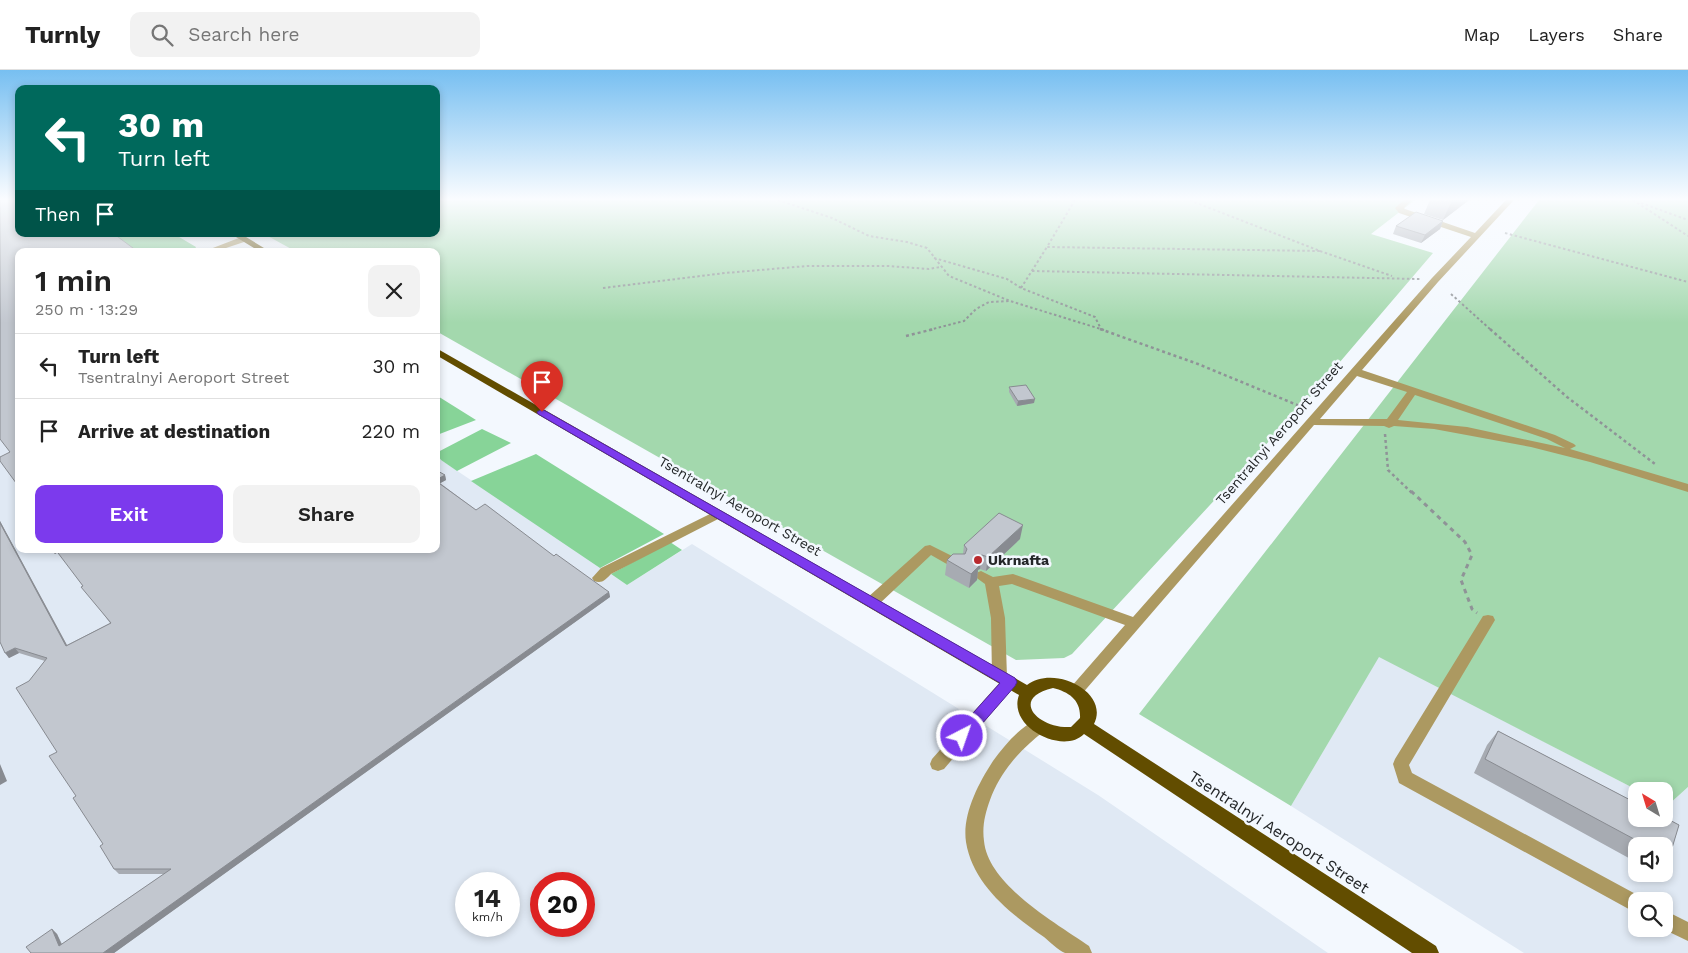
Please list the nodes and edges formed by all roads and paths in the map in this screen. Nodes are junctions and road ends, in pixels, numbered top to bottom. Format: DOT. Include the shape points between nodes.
graph roads {
  1 [pos="238,241"];
  2 [pos="248,241"];
  3 [pos="902,241"];
  4 [pos="1051,241"];
  5 [pos="1295,241"];
  6 [pos="1471,241"];
  7 [pos="1536,241"];
  8 [pos="218,248"];
  9 [pos="260,248"];
  10 [pos="1047,248"];
  11 [pos="1320,251"];
  12 [pos="933,257"];
  13 [pos="940,267"];
  14 [pos="1032,271"];
  15 [pos="1395,277"];
  16 [pos="1436,280"];
  17 [pos="1688,282"];
  18 [pos="603,288"];
  19 [pos="1021,288"];
  20 [pos="1451,294"];
  21 [pos="1010,301"];
  22 [pos="1101,329"];
  23 [pos="906,336"];
  24 [pos="440,353"];
  25 [pos="1356,372"];
  26 [pos="1413,391"];
  27 [pos="1315,418"];
  28 [pos="1389,425"];
  29 [pos="1597,458"];
  30 [pos="1662,469"];
  31 [pos="1688,488"];
  32 [pos="718,514"];
  33 [pos="957,564"];
  34 [pos="599,578"];
  35 [pos="872,602"];
  36 [pos="1488,620"];
  37 [pos="1135,623"];
  38 [pos="1005,679"];
  39 [pos="1076,691"];
  40 [pos="1027,692"];
  41 [pos="1084,726"];
  42 [pos="1037,727"];
  43 [pos="938,764"];
  44 [pos="1628,900"];
  45 [pos="1673,924"];
  46 [pos="1688,932"];
  47 [pos="1082,953"];
  48 [pos="1429,953"];
  1 -- 8 [label="street"];
  2 -- 9 [label="main road"];
  3 -- 12 [label="path" via="927,248"];
  4 -- 10 [label="path"];
  5 -- 11 [label="path"];
  6 -- 16 [label="street, Tsentralnyi Aeroport Street"];
  7 -- 17 [label="path"];
  10 -- 11 [label="path"];
  10 -- 14 [label="path"];
  11 -- 15 [label="path"];
  12 -- 13 [label="path"];
  12 -- 19 [label="path" via="1007,279"];
  13 -- 18 [label="path" via="841,263"];
  13 -- 21 [label="path" via="949,276"];
  14 -- 15 [label="path"];
  14 -- 19 [label="path"];
  15 -- 16 [label="path"];
  16 -- 25 [label="street, Tsentralnyi Aeroport Street"];
  19 -- 22 [label="path" via="1095,316"];
  20 -- 30 [label="path" via="1567,398"];
  21 -- 22 [label="path"];
  21 -- 23 [label="path" via="989,302 964,321"];
  22 -- 27 [label="path" via="1198,364"];
  24 -- 32 [label="main road, Tsentralnyi Aeroport Street"];
  25 -- 26 [label="street"];
  25 -- 27 [label="street, Tsentralnyi Aeroport Street"];
  26 -- 28 [label="street"];
  26 -- 29 [label="street" via="1551,437"];
  27 -- 28 [label="street"];
  27 -- 37 [label="street, Tsentralnyi Aeroport Street"];
  28 -- 29 [label="street" via="1432,426 1521,439"];
  28 -- 36 [label="path" via="1384,436 1388,470 1466,542 1472,555 1461,580 1472,609"];
  29 -- 31 [label="street"];
  32 -- 34 [label="street" via="606,571"];
  32 -- 35 [label="main road, Tsentralnyi Aeroport Street"];
  33 -- 35 [label="street" via="930,548"];
  35 -- 38 [label="main road, Tsentralnyi Aeroport Street"];
  36 -- 44 [label="street" via="1401,764 1405,778"];
  37 -- 38 [label="street" via="1013,579 986,579 998,618"];
  37 -- 39 [label="street, Tsentralnyi Aeroport Street"];
  38 -- 40 [label="main road, Tsentralnyi Aeroport Street"];
  38 -- 43 [label="street"];
  39 -- 40 [label="main road" via="1053,682 1034,686"];
  39 -- 41 [label="main road" via="1087,703 1089,711"];
  40 -- 42 [label="main road" via="1023,708"];
  41 -- 42 [label="main road" via="1065,735 1054,735"];
  41 -- 48 [label="main road, Tsentralnyi Aeroport Street"];
  42 -- 47 [label="street" via="1020,740 998,766 980,799 974,838 978,856 990,879 1011,901"];
  45 -- 46 [label="street"];
}
